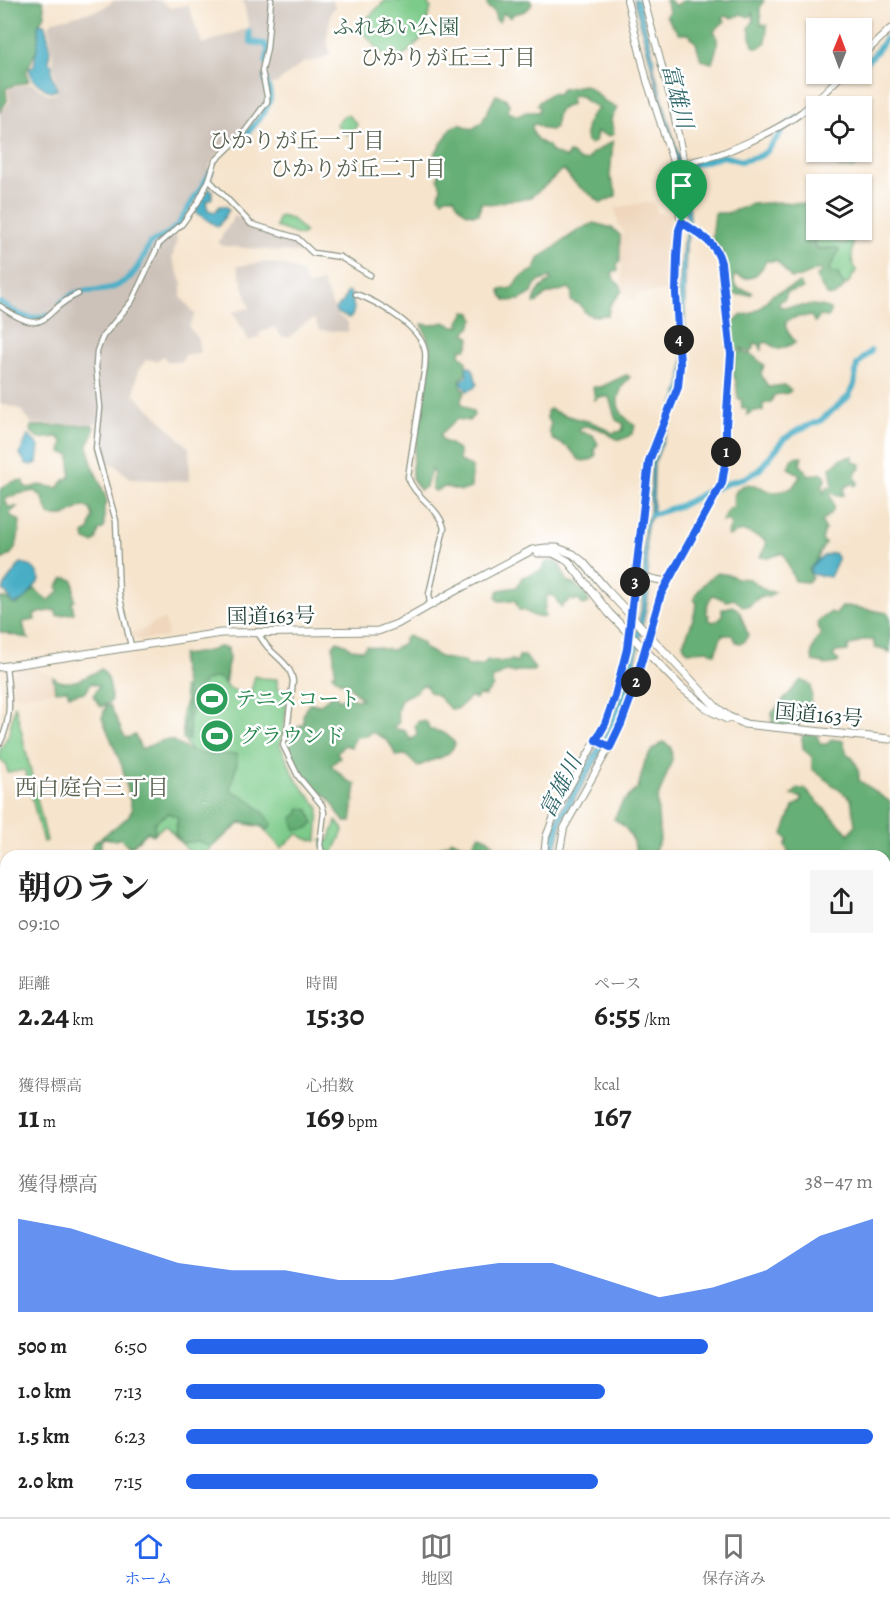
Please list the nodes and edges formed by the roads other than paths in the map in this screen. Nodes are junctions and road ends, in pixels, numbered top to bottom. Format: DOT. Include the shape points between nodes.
graph roads {
  1 [pos="271,0"];
  2 [pos="627,0"];
  3 [pos="644,0"];
  4 [pos="890,29"];
  5 [pos="872,46"];
  6 [pos="832,84"];
  7 [pos="680,165"];
  8 [pos="209,180"];
  9 [pos="683,223"];
  10 [pos="370,275"];
  11 [pos="78,294"];
  12 [pos="356,294"];
  13 [pos="0,306"];
  14 [pos="526,553"];
  15 [pos="638,575"];
  16 [pos="665,581"];
  17 [pos="632,604"];
  18 [pos="430,605"];
  19 [pos="622,607"];
  20 [pos="633,618"];
  21 [pos="646,631"];
  22 [pos="257,632"];
  23 [pos="630,636"];
  24 [pos="131,646"];
  25 [pos="642,648"];
  26 [pos="652,657"];
  27 [pos="640,661"];
  28 [pos="3,666"];
  29 [pos="746,724"];
  30 [pos="890,739"];
  31 [pos="596,740"];
  32 [pos="0,743"];
  33 [pos="610,747"];
  34 [pos="321,850"];
  35 [pos="545,850"];
  36 [pos="560,850"];
  1 -- 8 [label="street" via="262,71 267,102 243,134 215,161"];
  2 -- 7 [label="main road" via="647,81"];
  3 -- 7 [label="main road" via="671,100"];
  4 -- 5 [label="main road"];
  6 -- 7 [label="main road" via="806,109 778,126 723,153"];
  7 -- 9 [label="main road"];
  8 -- 10 [label="street" via="251,224 297,238 313,253 340,257"];
  8 -- 24 [label="street" via="182,224 159,244 132,301 99,343 97,455 116,521 119,594"];
  9 -- 15 [label="main road" via="677,256 678,387 649,461"];
  9 -- 16 [label="main road" via="714,245 721,263 731,354 726,458 722,483"];
  11 -- 13 [label="street" via="39,322 17,317"];
  12 -- 18 [label="street" via="394,314 415,333 425,351 408,477 443,524"];
  14 -- 18 [label="highway, 国道163号"];
  14 -- 19 [label="highway, 国道163号" via="552,548 573,554"];
  14 -- 23 [label="highway, 国道163号" via="550,552 568,561"];
  15 -- 16 [label="main road"];
  15 -- 17 [label="main road"];
  16 -- 21 [label="main road"];
  17 -- 19 [label="main road"];
  17 -- 20 [label="main road"];
  18 -- 22 [label="highway, 国道163号" via="378,631"];
  19 -- 20 [label="highway, 国道163号"];
  20 -- 21 [label="highway, 国道163号"];
  20 -- 23 [label="main road"];
  21 -- 25 [label="main road"];
  21 -- 29 [label="highway, 国道163号" via="716,707"];
  22 -- 24 [label="highway, 国道163号"];
  22 -- 34 [label="street" via="292,674 283,745 298,776 322,805"];
  23 -- 25 [label="highway, 国道163号"];
  23 -- 31 [label="main road" via="621,677"];
  24 -- 28 [label="highway, 国道163号"];
  25 -- 26 [label="highway, 国道163号"];
  25 -- 27 [label="main road"];
  26 -- 27 [label="main road"];
  26 -- 29 [label="highway, 国道163号" via="694,699 717,715"];
  27 -- 33 [label="main road" via="625,715"];
  28 -- 32 [label="street" via="10,711"];
  29 -- 30 [label="highway, 国道163号"];
  31 -- 33 [label="main road"];
  31 -- 35 [label="main road" via="556,811"];
  33 -- 36 [label="main road" via="564,828"];
}
